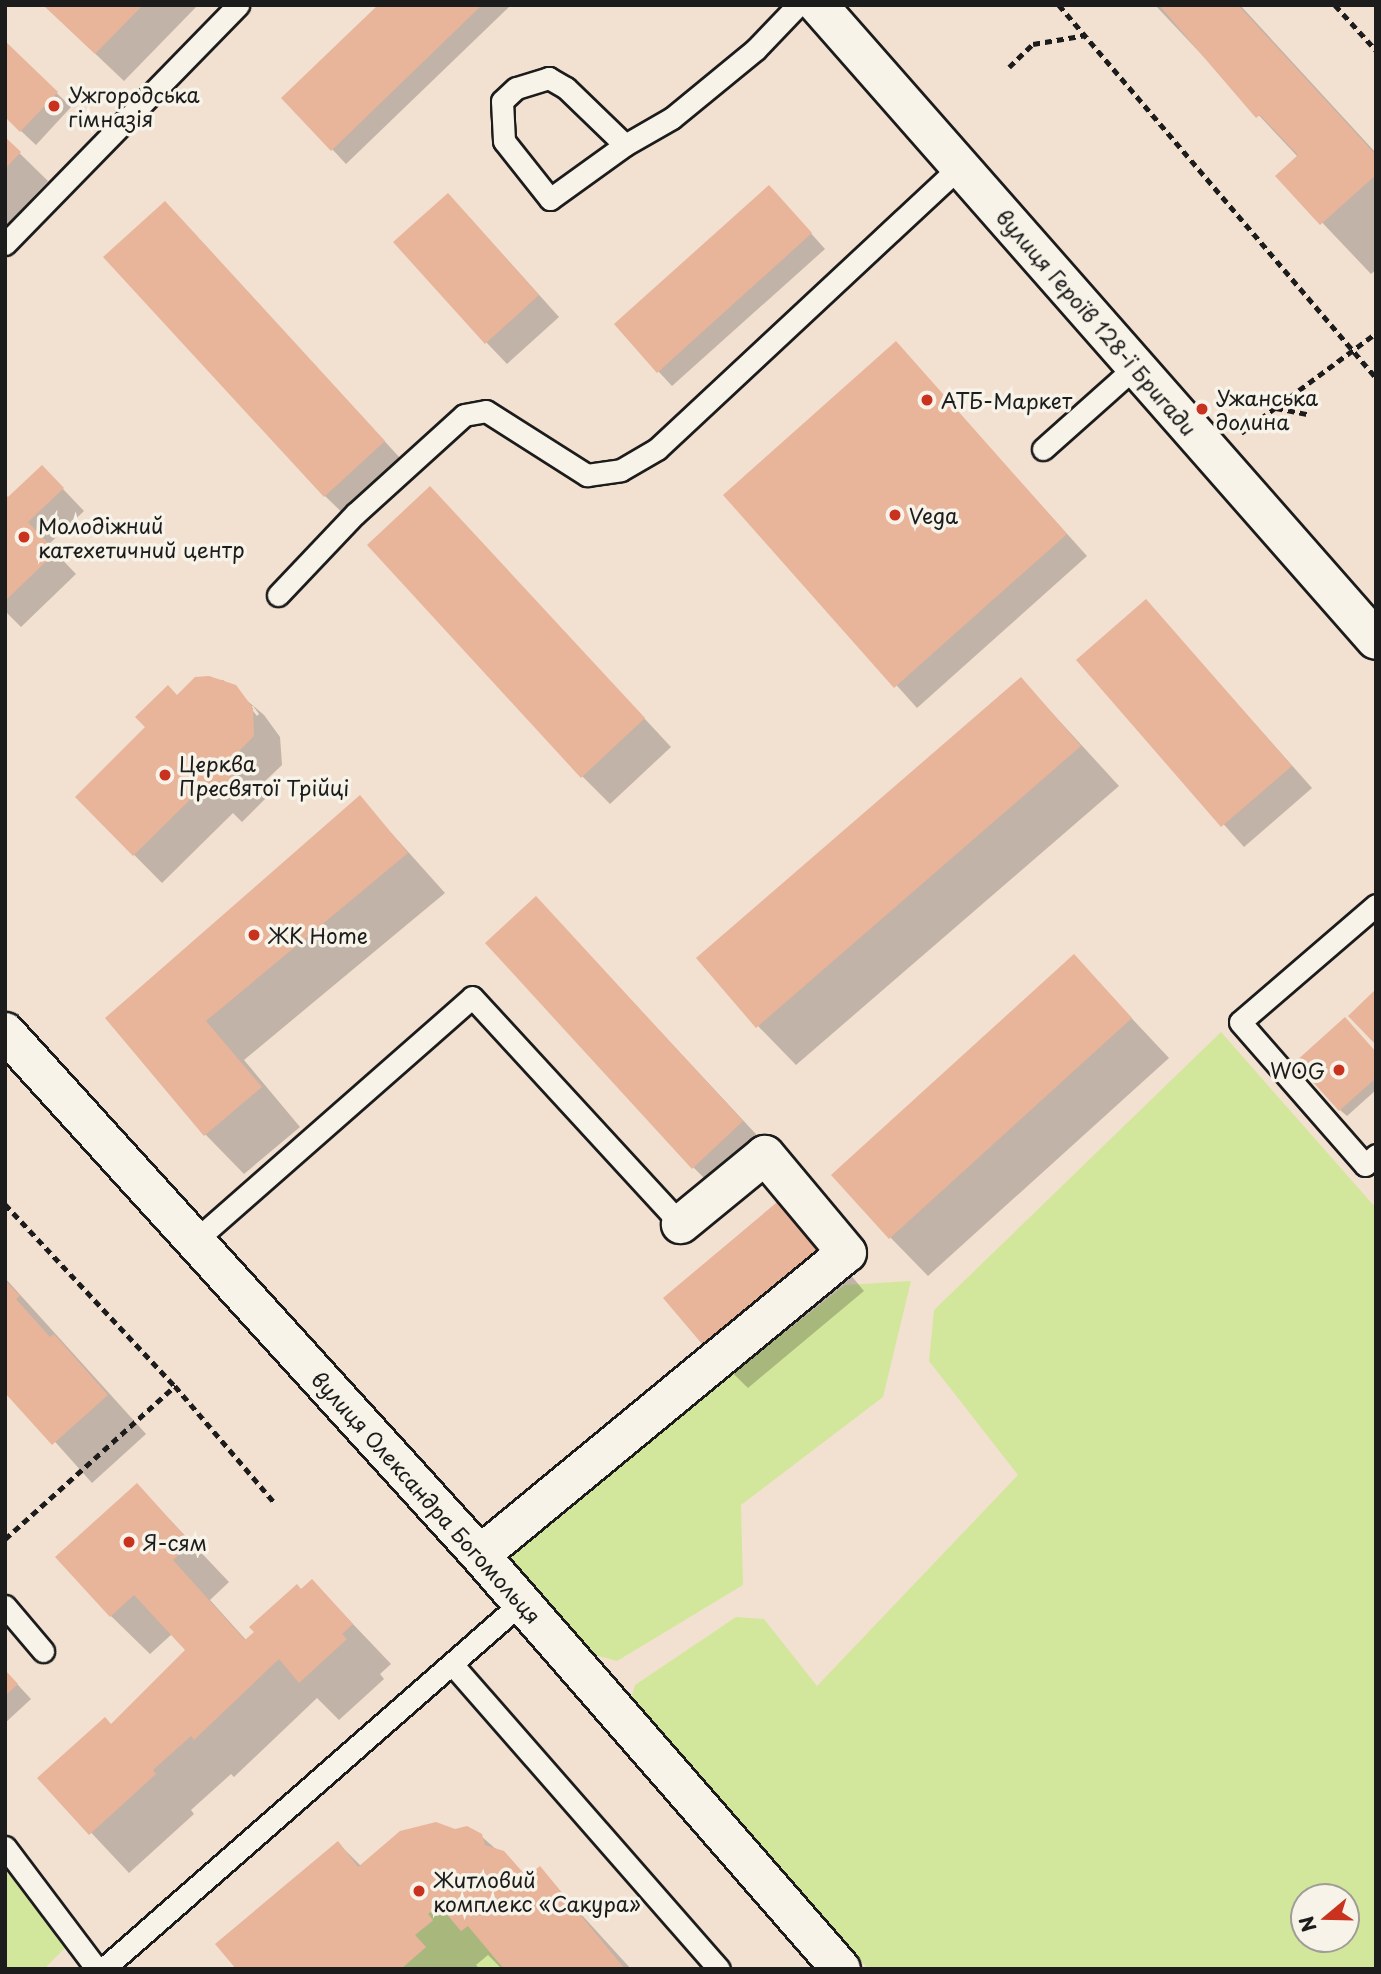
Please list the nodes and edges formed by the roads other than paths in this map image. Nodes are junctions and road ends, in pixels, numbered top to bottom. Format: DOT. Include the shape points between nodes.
graph roads {
  1 [pos="238,5"];
  2 [pos="798,5"];
  3 [pos="818,5"];
  4 [pos="625,145"];
  5 [pos="960,166"];
  6 [pos="5,244"];
  7 [pos="1136,366"];
  8 [pos="1043,449"];
  9 [pos="278,595"];
  10 [pos="1376,640"];
  11 [pos="1376,905"];
  12 [pos="5,1032"];
  13 [pos="1376,1155"];
  14 [pos="681,1224"];
  15 [pos="197,1239"];
  16 [pos="481,1555"];
  17 [pos="522,1602"];
  18 [pos="5,1606"];
  19 [pos="43,1651"];
  20 [pos="452,1664"];
  21 [pos="5,1847"];
  22 [pos="97,1969"];
  23 [pos="103,1969"];
  24 [pos="719,1969"];
  25 [pos="841,1969"];
  1 -- 6 [label="lane"];
  2 -- 4 [label="lane" via="756,49 672,118"];
  3 -- 5 [label="street, вулиця Героїв 128-ї Бригади"];
  4 -- 4 [label="lane" via="550,200 503,141 502,101 516,88 549,78 566,88"];
  5 -- 7 [label="street, вулиця Героїв 128-ї Бригади"];
  5 -- 9 [label="lane" via="657,449 621,470 587,475 486,411 464,415 355,514"];
  7 -- 8 [label="lane"];
  7 -- 10 [label="street, вулиця Героїв 128-ї Бригади"];
  11 -- 13 [label="lane" via="1240,1022 1365,1165"];
  12 -- 15 [label="street, вулиця Олександра Богомольця"];
  14 -- 15 [label="lane" via="472,997"];
  14 -- 16 [label="street" via="765,1155 846,1253"];
  15 -- 16 [label="street, вулиця Олександра Богомольця"];
  16 -- 17 [label="street, вулиця Олександра Богомольця"];
  17 -- 20 [label="lane"];
  17 -- 25 [label="street, вулиця Олександра Богомольця"];
  18 -- 19 [label="lane"];
  20 -- 23 [label="lane"];
  20 -- 24 [label="lane"];
  21 -- 22 [label="lane"];
}
